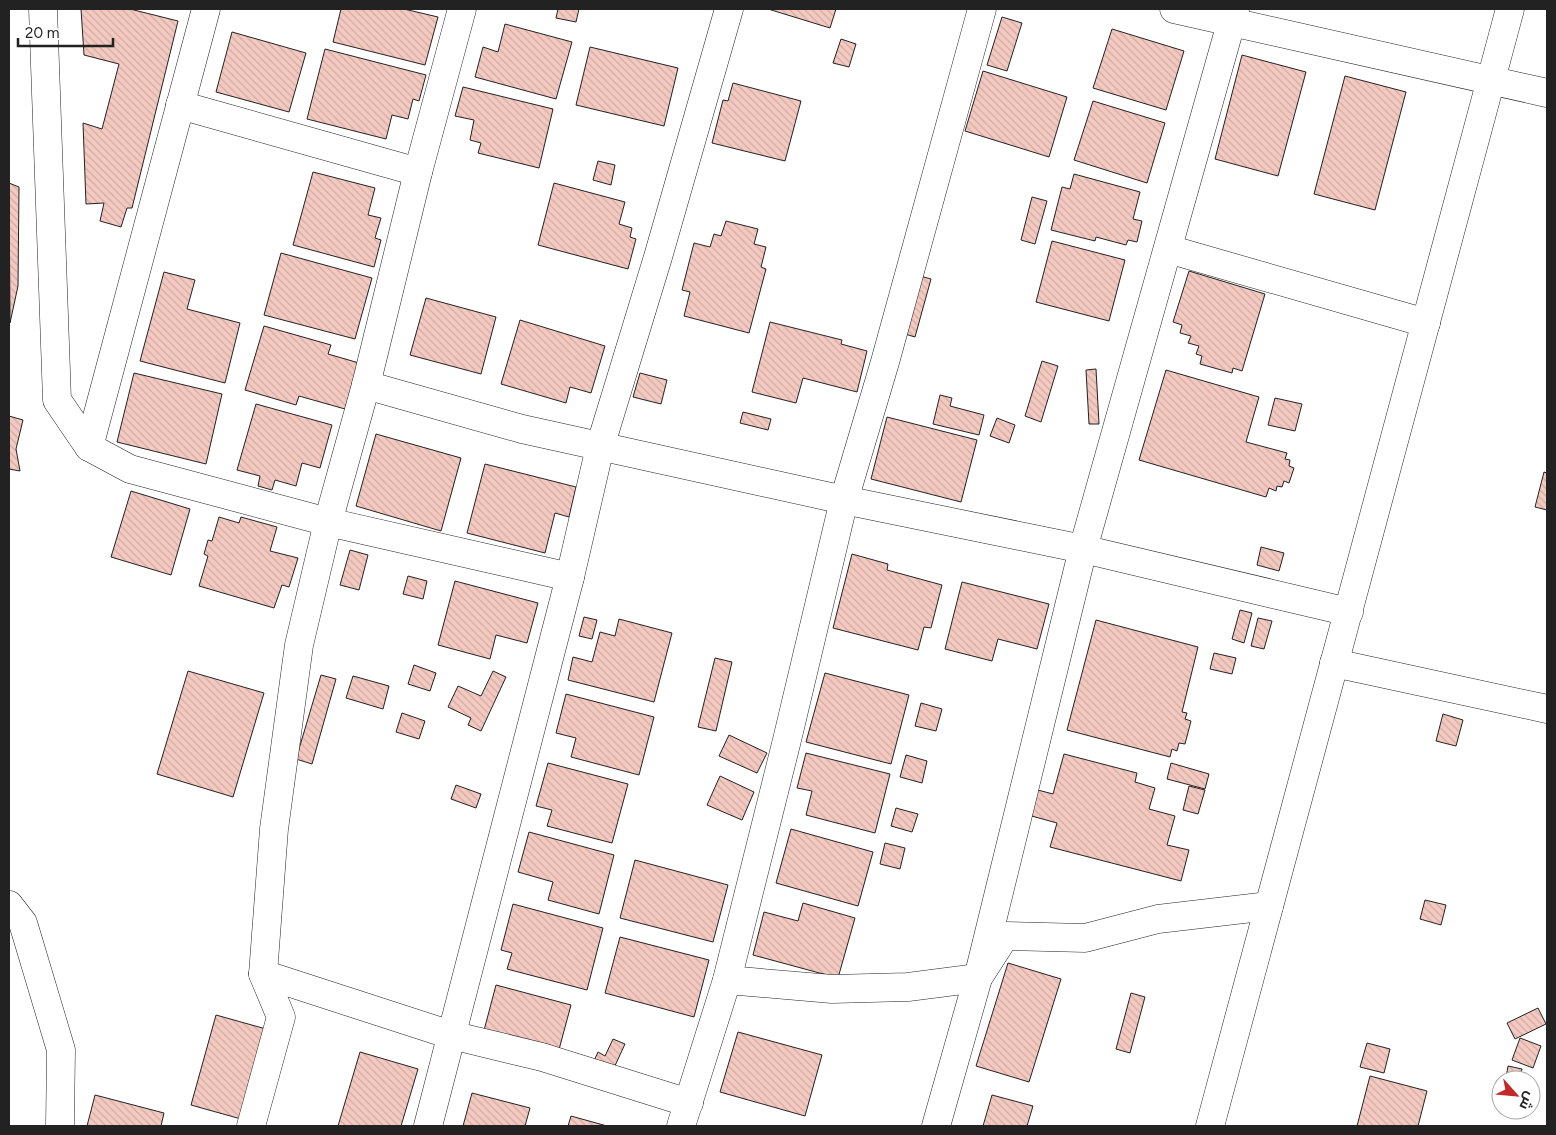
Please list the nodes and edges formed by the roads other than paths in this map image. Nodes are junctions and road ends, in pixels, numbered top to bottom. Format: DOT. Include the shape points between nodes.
graph roads {
  1 [pos="43,9"];
  2 [pos="206,9"];
  3 [pos="462,9"];
  4 [pos="729,9"];
  5 [pos="982,9"];
  6 [pos="1174,9"];
  7 [pos="1510,9"];
  8 [pos="1233,16"];
  9 [pos="1492,79"];
  10 [pos="1547,93"];
  11 [pos="180,105"];
  12 [pos="418,172"];
  13 [pos="1168,249"];
  14 [pos="1426,323"];
  15 [pos="366,385"];
  16 [pos="89,447"];
  17 [pos="600,447"];
  18 [pos="844,500"];
  19 [pos="328,522"];
  20 [pos="1084,549"];
  21 [pos="570,577"];
  22 [pos="1348,612"];
  23 [pos="1334,663"];
  24 [pos="1547,709"];
  25 [pos="9,905"];
  26 [pos="1269,906"];
  27 [pos="262,974"];
  28 [pos="978,978"];
  29 [pos="727,980"];
  30 [pos="451,1035"];
  31 [pos="685,1114"];
  32 [pos="60,1126"];
  33 [pos="251,1126"];
  34 [pos="428,1126"];
  35 [pos="936,1126"];
  36 [pos="1210,1126"];
  1 -- 16 [label="street" via="56,400"];
  2 -- 11 [label="street"];
  3 -- 12 [label="street"];
  4 -- 17 [label="street"];
  5 -- 18 [label="street"];
  6 -- 8 [label="street"];
  7 -- 9 [label="street"];
  8 -- 9 [label="street"];
  8 -- 13 [label="street"];
  9 -- 10 [label="street"];
  9 -- 14 [label="street"];
  11 -- 12 [label="street"];
  11 -- 16 [label="street"];
  12 -- 15 [label="street"];
  13 -- 14 [label="street"];
  13 -- 20 [label="street"];
  14 -- 22 [label="street"];
  15 -- 17 [label="street" via="522,429"];
  15 -- 19 [label="street"];
  16 -- 19 [label="street" via="130,469"];
  17 -- 18 [label="street"];
  17 -- 21 [label="street"];
  18 -- 20 [label="street"];
  18 -- 29 [label="street"];
  19 -- 21 [label="street"];
  19 -- 27 [label="street" via="299,645 274,829"];
  20 -- 22 [label="street"];
  20 -- 28 [label="street"];
  21 -- 30 [label="street"];
  22 -- 23 [label="street"];
  23 -- 24 [label="street"];
  23 -- 26 [label="street"];
  25 -- 32 [label="street" via="23,923 61,1050"];
  26 -- 28 [label="street" via="1158,919 1085,938 1005,936"];
  26 -- 36 [label="street"];
  27 -- 30 [label="street"];
  27 -- 33 [label="street" via="281,1017"];
  28 -- 29 [label="street" via="908,987 832,989"];
  28 -- 35 [label="street"];
  29 -- 31 [label="street"];
  30 -- 31 [label="street" via="542,1058"];
  30 -- 34 [label="street"];
}
